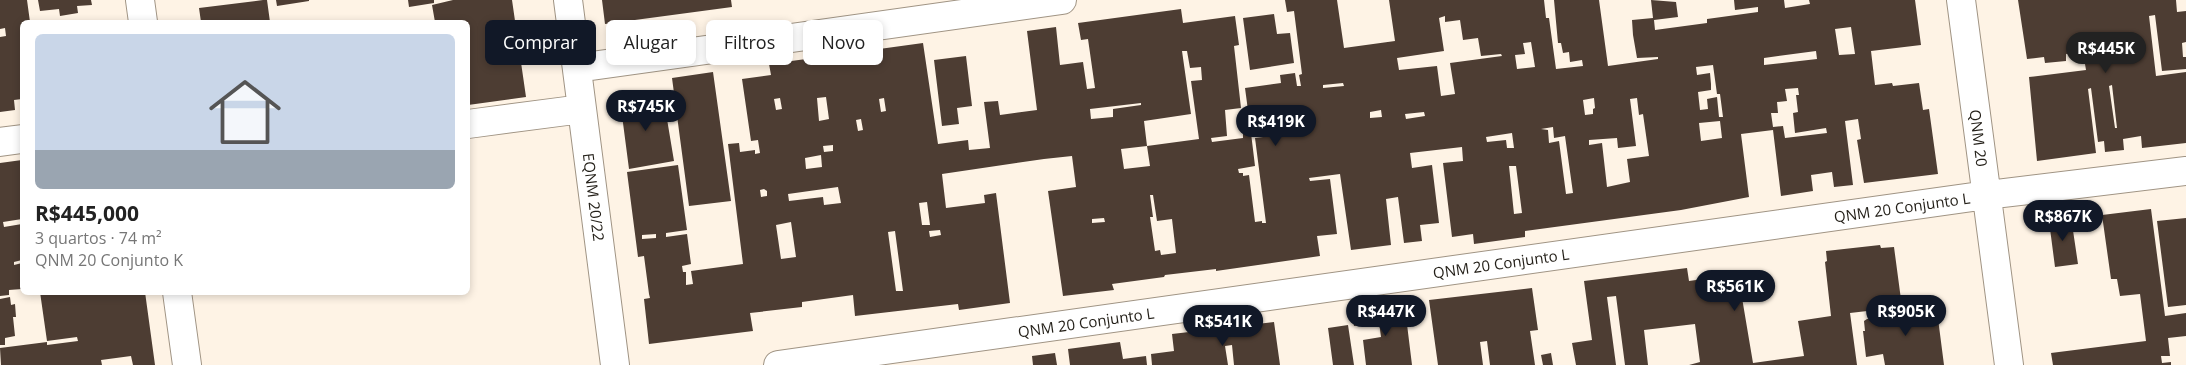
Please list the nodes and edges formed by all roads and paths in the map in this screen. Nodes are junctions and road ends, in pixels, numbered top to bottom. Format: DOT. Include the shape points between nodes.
graph roads {
  1 [pos="140,0"];
  2 [pos="568,0"];
  3 [pos="1062,0"];
  4 [pos="1962,0"];
  5 [pos="143,20"];
  6 [pos="577,68"];
  7 [pos="582,109"];
  8 [pos="470,124"];
  9 [pos="20,140"];
  10 [pos="0,142"];
  11 [pos="2186,171"];
  12 [pos="1987,195"];
  13 [pos="177,295"];
  14 [pos="186,365"];
  15 [pos="615,365"];
  16 [pos="778,365"];
  17 [pos="2009,365"];
  1 -- 5 [label="street"];
  2 -- 6 [label="street, EQNM 20/22"];
  3 -- 6 [label="street"];
  4 -- 12 [label="street, QNM 20"];
  6 -- 7 [label="street, EQNM 20/22"];
  7 -- 8 [label="street"];
  7 -- 15 [label="street, EQNM 20/22"];
  9 -- 10 [label="street"];
  11 -- 12 [label="street, QNM 20 Conjunto L"];
  12 -- 16 [label="street, QNM 20 Conjunto L"];
  12 -- 17 [label="street, QNM 20"];
  13 -- 14 [label="street"];
}
